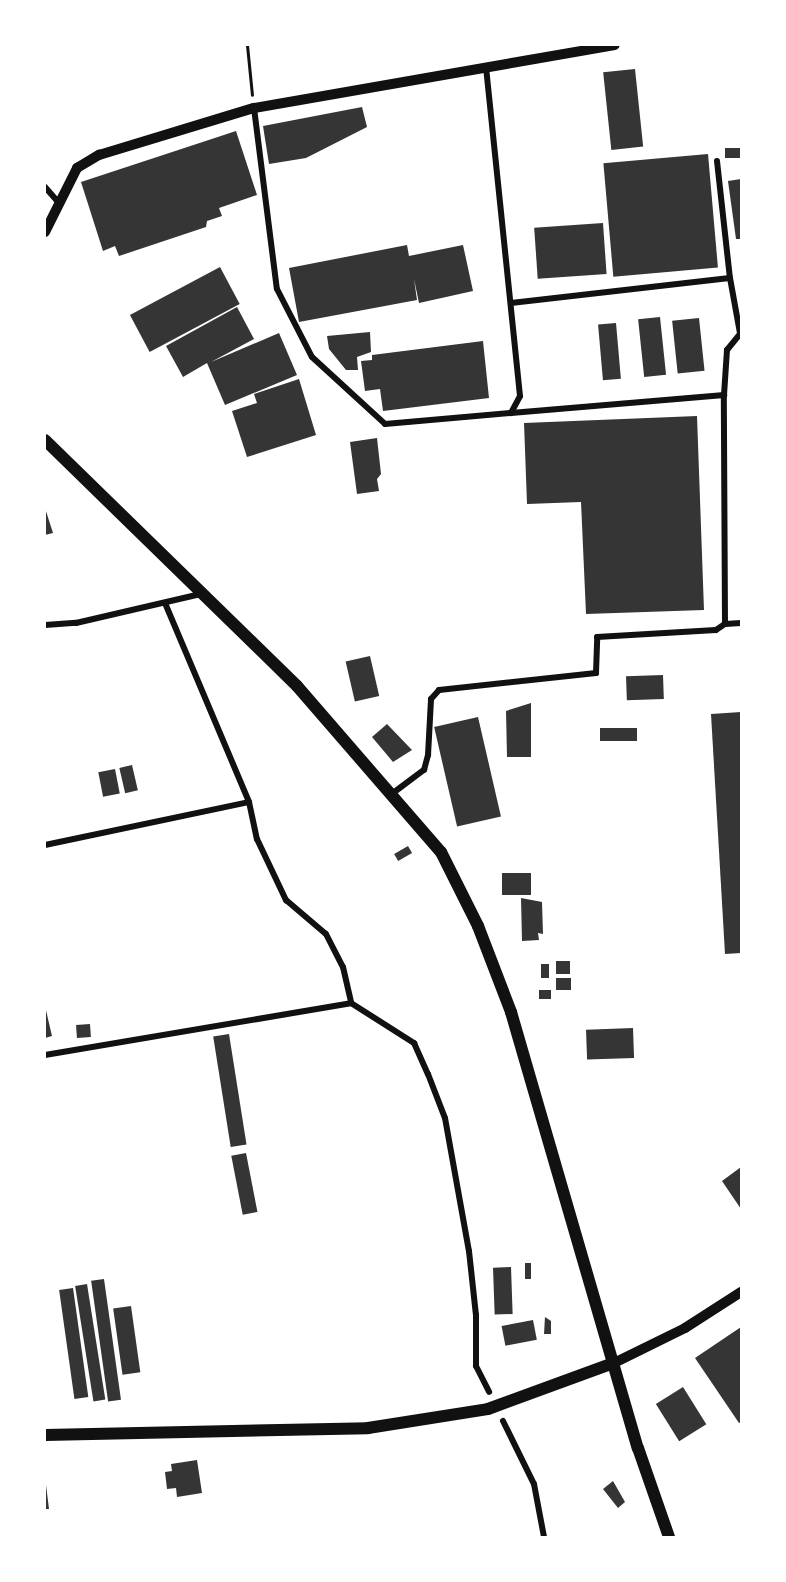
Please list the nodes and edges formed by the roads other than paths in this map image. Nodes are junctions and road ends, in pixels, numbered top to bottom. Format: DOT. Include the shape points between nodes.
graph roads {
  1 [pos="615,45"];
  2 [pos="486,68"];
  3 [pos="254,108"];
  4 [pos="717,161"];
  5 [pos="45,187"];
  6 [pos="57,201"];
  7 [pos="45,232"];
  8 [pos="730,278"];
  9 [pos="511,303"];
  10 [pos="740,333"];
  11 [pos="724,395"];
  12 [pos="511,413"];
  13 [pos="45,440"];
  14 [pos="205,593"];
  15 [pos="165,603"];
  16 [pos="741,623"];
  17 [pos="725,624"];
  18 [pos="45,626"];
  19 [pos="393,793"];
  20 [pos="249,802"];
  21 [pos="45,845"];
  22 [pos="351,1003"];
  23 [pos="45,1055"];
  24 [pos="741,1292"];
  25 [pos="614,1363"];
  26 [pos="489,1392"];
  27 [pos="503,1421"];
  28 [pos="45,1436"];
  29 [pos="544,1537"];
  30 [pos="669,1537"];
  1 -- 2 [label="street"];
  2 -- 3 [label="street"];
  2 -- 9 [label="street"];
  3 -- 6 [label="street" via="99,155 77,168"];
  3 -- 12 [label="street" via="277,289 312,357 385,424"];
  4 -- 8 [label="street"];
  5 -- 6 [label="street"];
  6 -- 7 [label="street"];
  8 -- 9 [label="street"];
  8 -- 10 [label="street"];
  9 -- 12 [label="street" via="520,396"];
  10 -- 11 [label="street" via="727,350"];
  11 -- 12 [label="street"];
  11 -- 17 [label="street"];
  13 -- 14 [label="main road"];
  14 -- 15 [label="street"];
  14 -- 19 [label="main road" via="297,686"];
  15 -- 18 [label="street"];
  15 -- 20 [label="street"];
  16 -- 17 [label="street"];
  17 -- 19 [label="street" via="716,630 597,637 596,673 440,690 430,699 424,770"];
  19 -- 25 [label="main road" via="441,852 478,927 511,1012"];
  20 -- 21 [label="street"];
  20 -- 22 [label="street" via="257,839 286,900 326,934 343,967"];
  22 -- 23 [label="street"];
  22 -- 26 [label="street" via="414,1043 445,1118 470,1251 476,1366"];
  24 -- 25 [label="street" via="685,1328"];
  25 -- 28 [label="main road" via="488,1409 368,1428"];
  25 -- 30 [label="main road"];
  27 -- 29 [label="street" via="534,1484"];
}
